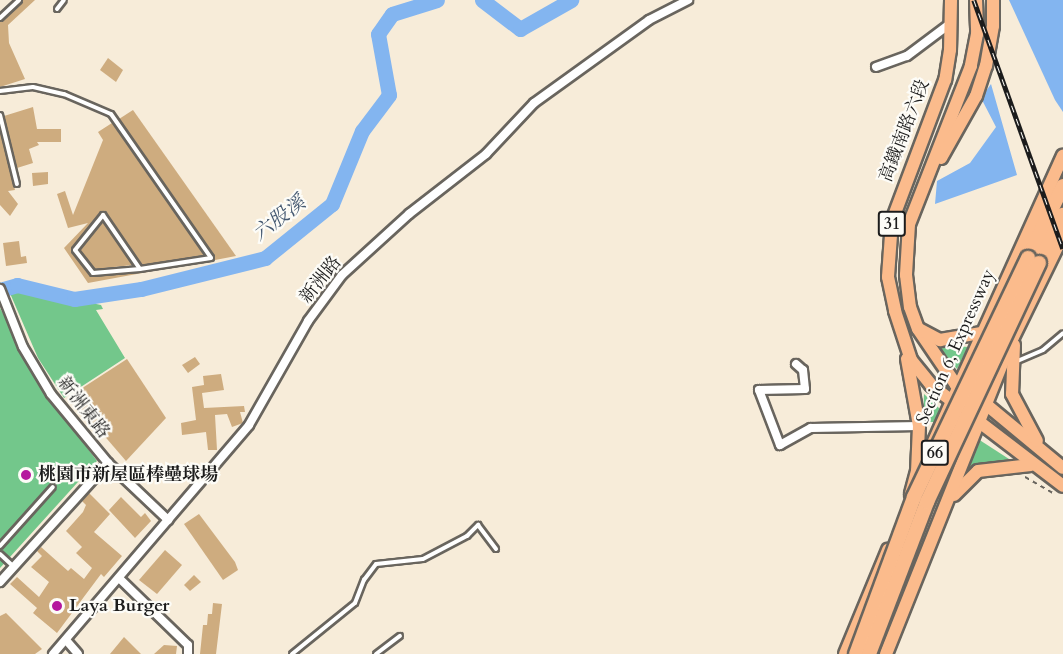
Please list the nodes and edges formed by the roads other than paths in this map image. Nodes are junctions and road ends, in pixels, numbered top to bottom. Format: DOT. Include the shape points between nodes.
graph roads {
  1 [pos="19,0"];
  2 [pos="64,0"];
  3 [pos="688,0"];
  4 [pos="951,0"];
  5 [pos="976,0"];
  6 [pos="993,0"];
  7 [pos="57,9"];
  8 [pos="0,18"];
  9 [pos="952,22"];
  10 [pos="876,67"];
  11 [pos="0,91"];
  12 [pos="0,115"];
  13 [pos="1063,156"];
  14 [pos="17,184"];
  15 [pos="1063,186"];
  16 [pos="918,198"];
  17 [pos="1063,214"];
  18 [pos="1063,236"];
  19 [pos="1033,261"];
  20 [pos="140,268"];
  21 [pos="1,292"];
  22 [pos="895,311"];
  23 [pos="918,329"];
  24 [pos="981,333"];
  25 [pos="1063,333"];
  26 [pos="1013,337"];
  27 [pos="1014,362"];
  28 [pos="796,364"];
  29 [pos="956,385"];
  30 [pos="949,402"];
  31 [pos="988,406"];
  32 [pos="980,424"];
  33 [pos="919,426"];
  34 [pos="108,463"];
  35 [pos="1031,465"];
  36 [pos="1061,466"];
  37 [pos="1063,486"];
  38 [pos="53,487"];
  39 [pos="911,494"];
  40 [pos="940,513"];
  41 [pos="168,520"];
  42 [pos="0,546"];
  43 [pos="496,549"];
  44 [pos="0,554"];
  45 [pos="14,567"];
  46 [pos="119,578"];
  47 [pos="0,582"];
  48 [pos="400,636"];
  49 [pos="66,640"];
  50 [pos="54,654"];
  51 [pos="78,654"];
  52 [pos="188,654"];
  53 [pos="292,654"];
  54 [pos="376,654"];
  55 [pos="845,654"];
  56 [pos="856,654"];
  57 [pos="869,654"];
  58 [pos="886,654"];
  1 -- 8 [label="lane"];
  2 -- 7 [label="lane"];
  3 -- 41 [label="street, 新洲路" via="649,21 534,103 486,154 409,214 348,269 308,321 249,425"];
  4 -- 9 [label="main road, 高鐵南路六段 / 31"];
  5 -- 16 [label="main road, 高鐵南路六段 / 31" via="971,66"];
  6 -- 16 [label="main road, 高鐵南路六段 / 31" via="993,26 976,96"];
  9 -- 10 [label="street" via="907,56"];
  9 -- 22 [label="main road, 高鐵南路六段 / 31" via="945,80 892,222 888,277"];
  11 -- 20 [label="lane" via="33,87 64,94 111,114 211,258"];
  12 -- 14 [label="lane"];
  13 -- 24 [label="main road, Section 6, Expressway / 66"];
  15 -- 19 [label="highway, 66"];
  16 -- 23 [label="main road, 高鐵南路六段 / 31" via="909,224 906,275 910,307"];
  17 -- 19 [label="highway, 66"];
  18 -- 26 [label="main road, 66"];
  19 -- 56 [label="highway, 66, bridge" via="914,497"];
  19 -- 57 [label="highway, 66, bridge" via="927,502"];
  20 -- 20 [label="lane" via="103,215 75,250 93,273"];
  21 -- 34 [label="street, 新洲東路" via="23,347 51,394"];
  22 -- 30 [label="main road, 高鐵南路六段 / 31" via="911,360"];
  22 -- 33 [label="main road, 31"];
  23 -- 24 [label="main road" via="940,340"];
  23 -- 29 [label="main road, 高鐵南路六段 / 31"];
  24 -- 29 [label="main road, Section 6, Expressway / 66"];
  25 -- 27 [label="lane" via="1044,350"];
  26 -- 27 [label="main road"];
  26 -- 31 [label="main road, 66"];
  27 -- 36 [label="main road" via="1012,394 1021,414 1032,435"];
  28 -- 33 [label="street" via="803,370 805,389 759,390 780,445 811,429"];
  29 -- 30 [label="main road, Section 6, Expressway / 66"];
  29 -- 31 [label="main road, 高鐵南路六段 / 31"];
  30 -- 32 [label="main road, 高鐵南路六段 / 31"];
  30 -- 39 [label="main road, Section 6, Expressway / 66"];
  31 -- 32 [label="main road, 66"];
  31 -- 36 [label="main road, 高鐵南路六段 / 31"];
  32 -- 35 [label="main road, 高鐵南路六段 / 31"];
  32 -- 40 [label="main road, 66"];
  33 -- 39 [label="main road, 31" via="917,471"];
  34 -- 41 [label="street, 新洲東路"];
  34 -- 45 [label="street"];
  35 -- 37 [label="main road, 高鐵南路六段 / 31"];
  35 -- 40 [label="main road" via="978,471"];
  38 -- 42 [label="lane"];
  39 -- 55 [label="main road, Section 6, Expressway / 66"];
  40 -- 58 [label="main road, 66"];
  41 -- 46 [label="street, 新洲路"];
  43 -- 53 [label="lane" via="478,525 467,536 423,559 376,564 355,603"];
  44 -- 45 [label="lane"];
  45 -- 47 [label="street"];
  46 -- 49 [label="street, 新洲路"];
  46 -- 52 [label="street" via="188,645"];
  48 -- 54 [label="lane"];
  49 -- 50 [label="street, 新洲路"];
  49 -- 51 [label="street"];
}
